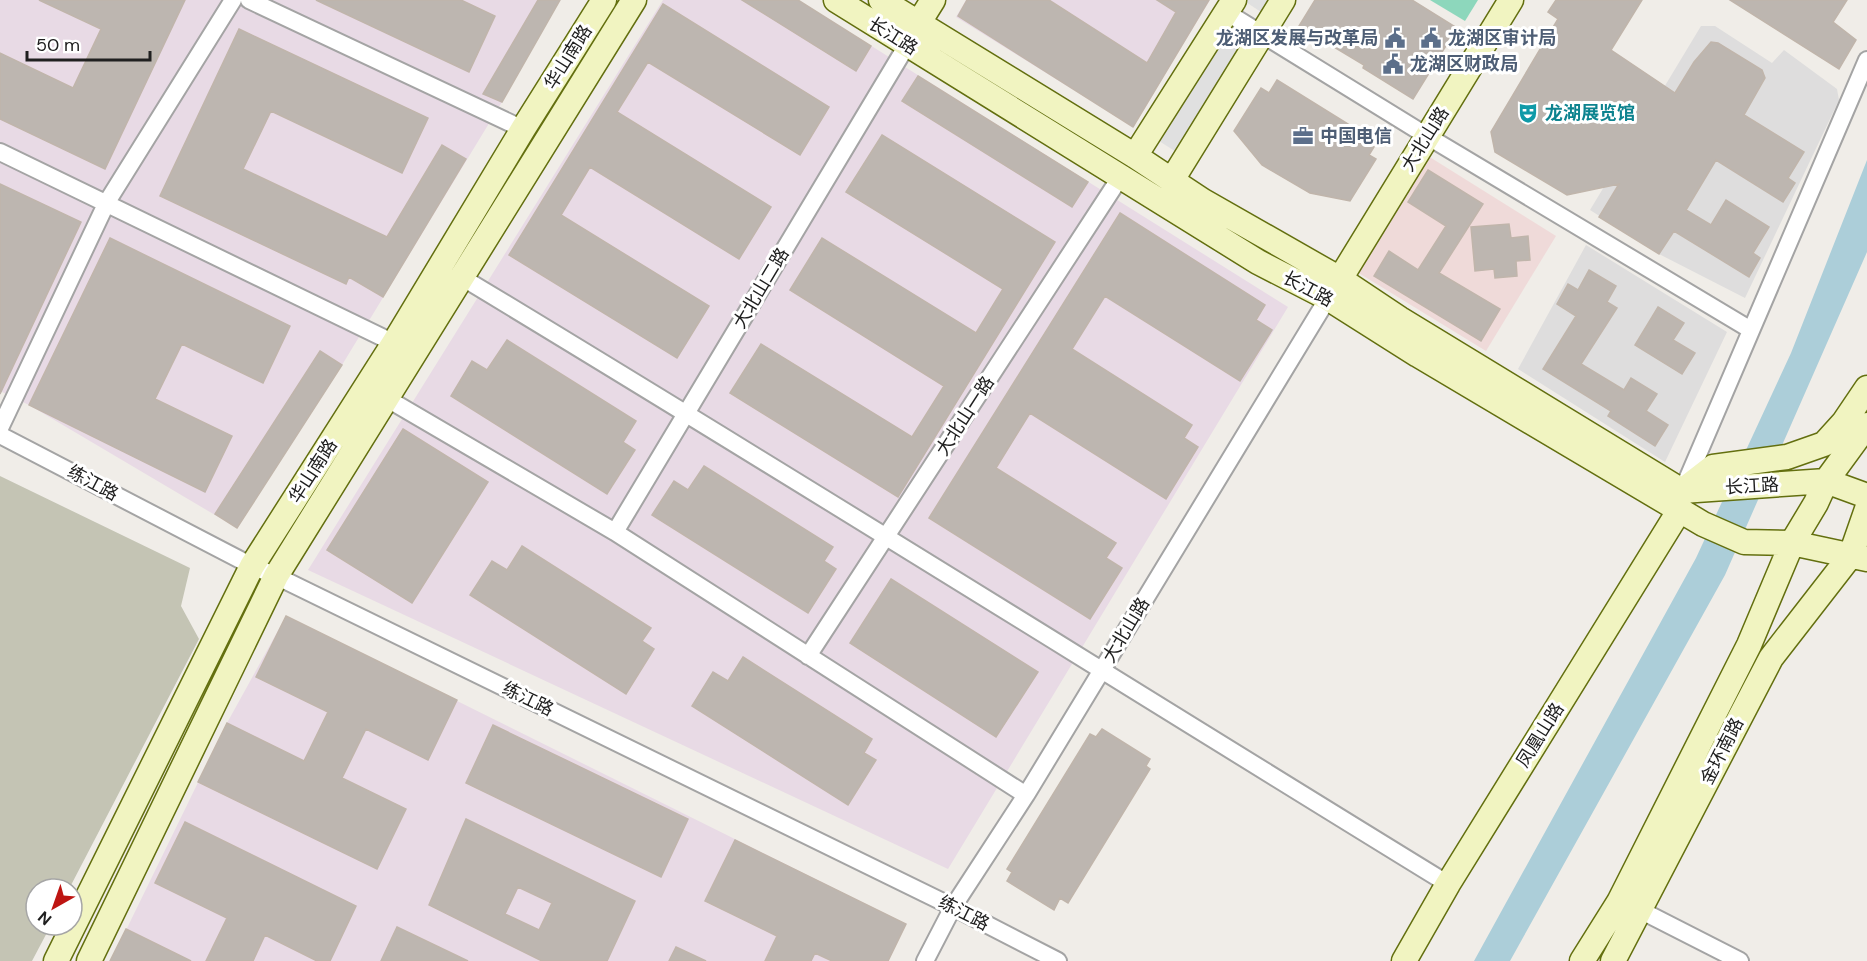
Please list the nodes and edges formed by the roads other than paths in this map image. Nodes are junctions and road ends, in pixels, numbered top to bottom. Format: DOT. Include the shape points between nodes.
graph roads {
  1 [pos="233,0"];
  2 [pos="249,0"];
  3 [pos="604,0"];
  4 [pos="634,0"];
  5 [pos="836,0"];
  6 [pos="881,0"];
  7 [pos="933,0"];
  8 [pos="1283,0"];
  9 [pos="1511,0"];
  10 [pos="1230,6"];
  11 [pos="918,24"];
  12 [pos="1262,34"];
  13 [pos="907,45"];
  14 [pos="1867,60"];
  15 [pos="522,129"];
  16 [pos="1427,136"];
  17 [pos="0,152"];
  18 [pos="1135,156"];
  19 [pos="1121,176"];
  20 [pos="1172,180"];
  21 [pos="107,202"];
  22 [pos="463,278"];
  23 [pos="1334,289"];
  24 [pos="1751,330"];
  25 [pos="394,343"];
  26 [pos="1867,388"];
  27 [pos="386,398"];
  28 [pos="686,412"];
  29 [pos="1867,425"];
  30 [pos="0,428"];
  31 [pos="0,435"];
  32 [pos="1826,481"];
  33 [pos="1867,496"];
  34 [pos="1681,501"];
  35 [pos="1867,509"];
  36 [pos="1804,524"];
  37 [pos="615,532"];
  38 [pos="885,538"];
  39 [pos="1859,557"];
  40 [pos="252,566"];
  41 [pos="276,576"];
  42 [pos="808,656"];
  43 [pos="1101,671"];
  44 [pos="1026,795"];
  45 [pos="1448,884"];
  46 [pos="953,907"];
  47 [pos="1640,910"];
  48 [pos="56,961"];
  49 [pos="89,961"];
  50 [pos="925,961"];
  51 [pos="1058,961"];
  52 [pos="1404,961"];
  53 [pos="1582,961"];
  54 [pos="1613,961"];
  55 [pos="1740,961"];
  1 -- 21 [label="street"];
  2 -- 15 [label="street"];
  3 -- 15 [label="street, 华山南路"];
  4 -- 22 [label="street, 华山南路"];
  5 -- 13 [label="street, 长江路"];
  6 -- 11 [label="street, 长江路"];
  7 -- 11 [label="street"];
  8 -- 12 [label="street"];
  9 -- 16 [label="street, 大北山路"];
  10 -- 12 [label="street"];
  10 -- 18 [label="street"];
  11 -- 18 [label="street, 长江路"];
  12 -- 16 [label="street"];
  12 -- 20 [label="street"];
  13 -- 19 [label="street, 长江路"];
  13 -- 28 [label="street, 大北山二路"];
  14 -- 24 [label="street"];
  15 -- 25 [label="street, 华山南路"];
  16 -- 23 [label="street, 大北山路"];
  16 -- 24 [label="street"];
  17 -- 21 [label="street"];
  18 -- 20 [label="street, 长江路"];
  19 -- 23 [label="street, 长江路" via="1258,262"];
  19 -- 38 [label="street, 大北山一路"];
  20 -- 23 [label="street, 长江路"];
  21 -- 25 [label="street"];
  21 -- 30 [label="street"];
  22 -- 27 [label="street, 华山南路"];
  22 -- 28 [label="street"];
  23 -- 34 [label="street, 长江路" via="1400,319"];
  23 -- 43 [label="street, 大北山路"];
  24 -- 34 [label="street"];
  25 -- 40 [label="street, 华山南路"];
  26 -- 34 [label="street" via="1824,444 1787,457 1713,467"];
  27 -- 37 [label="street"];
  27 -- 41 [label="street, 华山南路"];
  28 -- 37 [label="street, 大北山二路"];
  28 -- 38 [label="street"];
  29 -- 32 [label="street"];
  31 -- 40 [label="street, 练江路"];
  32 -- 33 [label="street"];
  32 -- 34 [label="street, 长江路" via="1727,487"];
  32 -- 36 [label="street, 金环南路"];
  34 -- 36 [label="street, 长江路" via="1703,524 1744,542"];
  34 -- 45 [label="street, 凤凰山路"];
  35 -- 39 [label="street, 金环南路"];
  36 -- 39 [label="street, 长江路"];
  36 -- 53 [label="street, 金环南路" via="1749,645 1619,902"];
  37 -- 42 [label="street"];
  38 -- 42 [label="street, 大北山一路"];
  38 -- 43 [label="street"];
  39 -- 47 [label="street, 金环南路" via="1770,658"];
  40 -- 41 [label="street, 练江路"];
  40 -- 48 [label="street, 华山南路"];
  41 -- 46 [label="street, 练江路"];
  41 -- 49 [label="street, 华山南路"];
  42 -- 44 [label="street"];
  43 -- 44 [label="street, 大北山路"];
  43 -- 45 [label="street"];
  44 -- 46 [label="street, 大北山路"];
  45 -- 52 [label="street, 凤凰山路"];
  46 -- 50 [label="street, 大北山路"];
  46 -- 51 [label="street, 练江路"];
  47 -- 54 [label="street, 金环南路"];
  47 -- 55 [label="street"];
}
